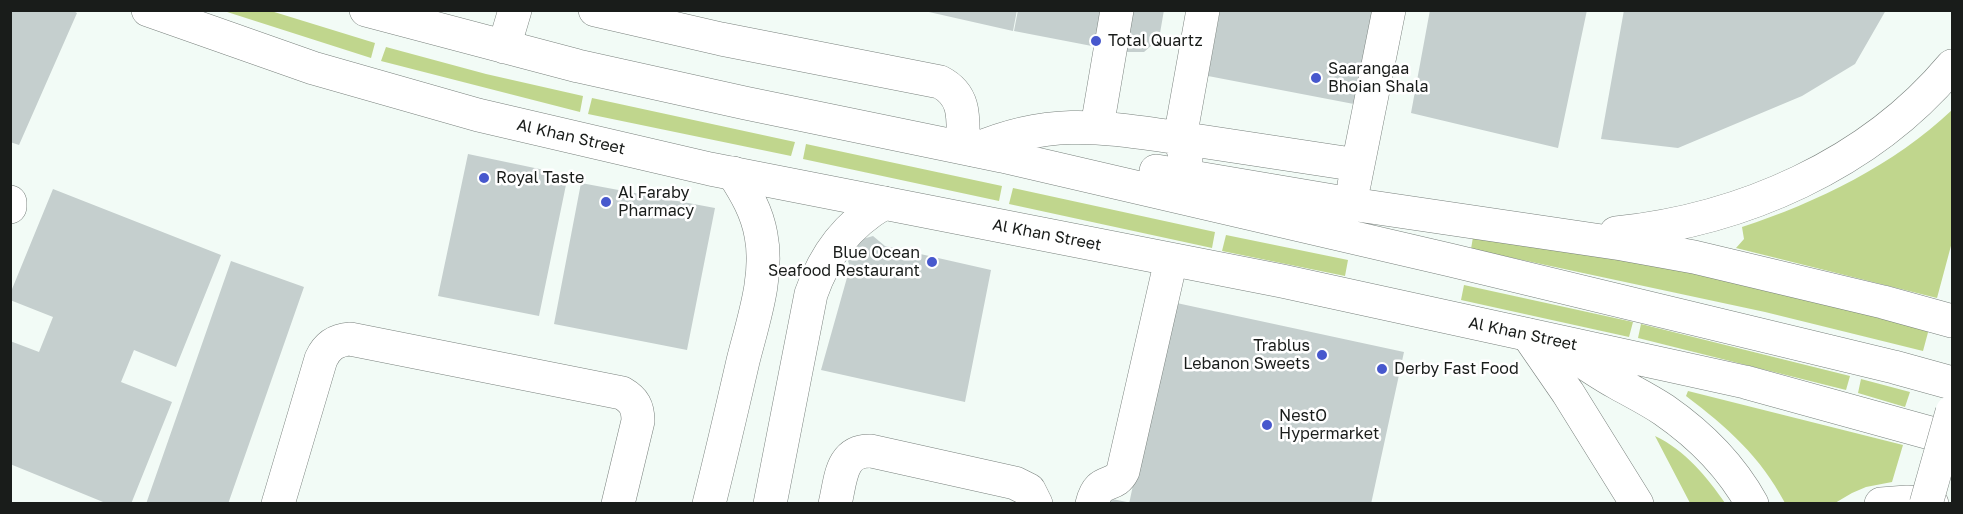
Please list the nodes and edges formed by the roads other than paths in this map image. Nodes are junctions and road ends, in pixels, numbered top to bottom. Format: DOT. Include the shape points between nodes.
graph roads {
  1 [pos="148,10"];
  2 [pos="366,10"];
  3 [pos="515,10"];
  4 [pos="595,10"];
  5 [pos="1117,10"];
  6 [pos="1203,10"];
  7 [pos="1389,10"];
  8 [pos="504,47"];
  9 [pos="1953,66"];
  10 [pos="1097,128"];
  11 [pos="1180,138"];
  12 [pos="980,151"];
  13 [pos="1358,165"];
  14 [pos="732,173"];
  15 [pos="1189,176"];
  16 [pos="884,203"];
  17 [pos="1351,204"];
  18 [pos="1562,237"];
  19 [pos="1172,260"];
  20 [pos="1953,321"];
  21 [pos="1539,337"];
  22 [pos="1953,383"];
  23 [pos="1953,412"];
  24 [pos="1953,439"];
  25 [pos="278,504"];
  26 [pos="618,504"];
  27 [pos="709,504"];
  28 [pos="770,504"];
  29 [pos="835,504"];
  30 [pos="1036,504"];
  31 [pos="1092,504"];
  32 [pos="1636,504"];
  33 [pos="1752,504"];
  34 [pos="1881,504"];
  35 [pos="1926,504"];
  36 [pos="1932,504"];
  1 -- 14 [label="main road, Al Khan Street" via="303,65 426,101"];
  2 -- 8 [label="main road"];
  3 -- 8 [label="main road"];
  4 -- 12 [label="main road" via="939,82 948,86 959,100 963,118"];
  5 -- 10 [label="main road"];
  6 -- 11 [label="main road"];
  7 -- 13 [label="main road"];
  8 -- 12 [label="main road" via="661,85"];
  9 -- 18 [label="main road" via="1912,108 1876,137 1796,184 1709,217 1617,233"];
  10 -- 11 [label="main road"];
  10 -- 12 [label="main road" via="1034,130 994,142"];
  11 -- 13 [label="main road"];
  11 -- 15 [label="main road"];
  12 -- 15 [label="main road" via="1066,158"];
  12 -- 22 [label="main road"];
  13 -- 17 [label="main road"];
  14 -- 16 [label="main road, Al Khan Street"];
  14 -- 27 [label="main road" via="756,214 763,260 757,304"];
  15 -- 17 [label="main road"];
  16 -- 19 [label="main road, Al Khan Street"];
  16 -- 28 [label="main road" via="867,213 838,241 818,275"];
  17 -- 18 [label="main road"];
  18 -- 20 [label="main road" via="1694,257"];
  19 -- 21 [label="main road, Al Khan Street"];
  19 -- 31 [label="main road" via="1123,471 1120,478 1100,486"];
  21 -- 24 [label="main road, Al Khan Street" via="1745,382"];
  21 -- 32 [label="main road" via="1568,393"];
  21 -- 33 [label="main road" via="1683,424 1719,457"];
  23 -- 35 [label="main road, bridge"];
  25 -- 26 [label="main road" via="324,352 335,342 350,339 622,393 635,404 638,421"];
  29 -- 30 [label="main road" via="846,462 862,450 1015,483 1029,490"];
  34 -- 36 [label="main road"];
}
